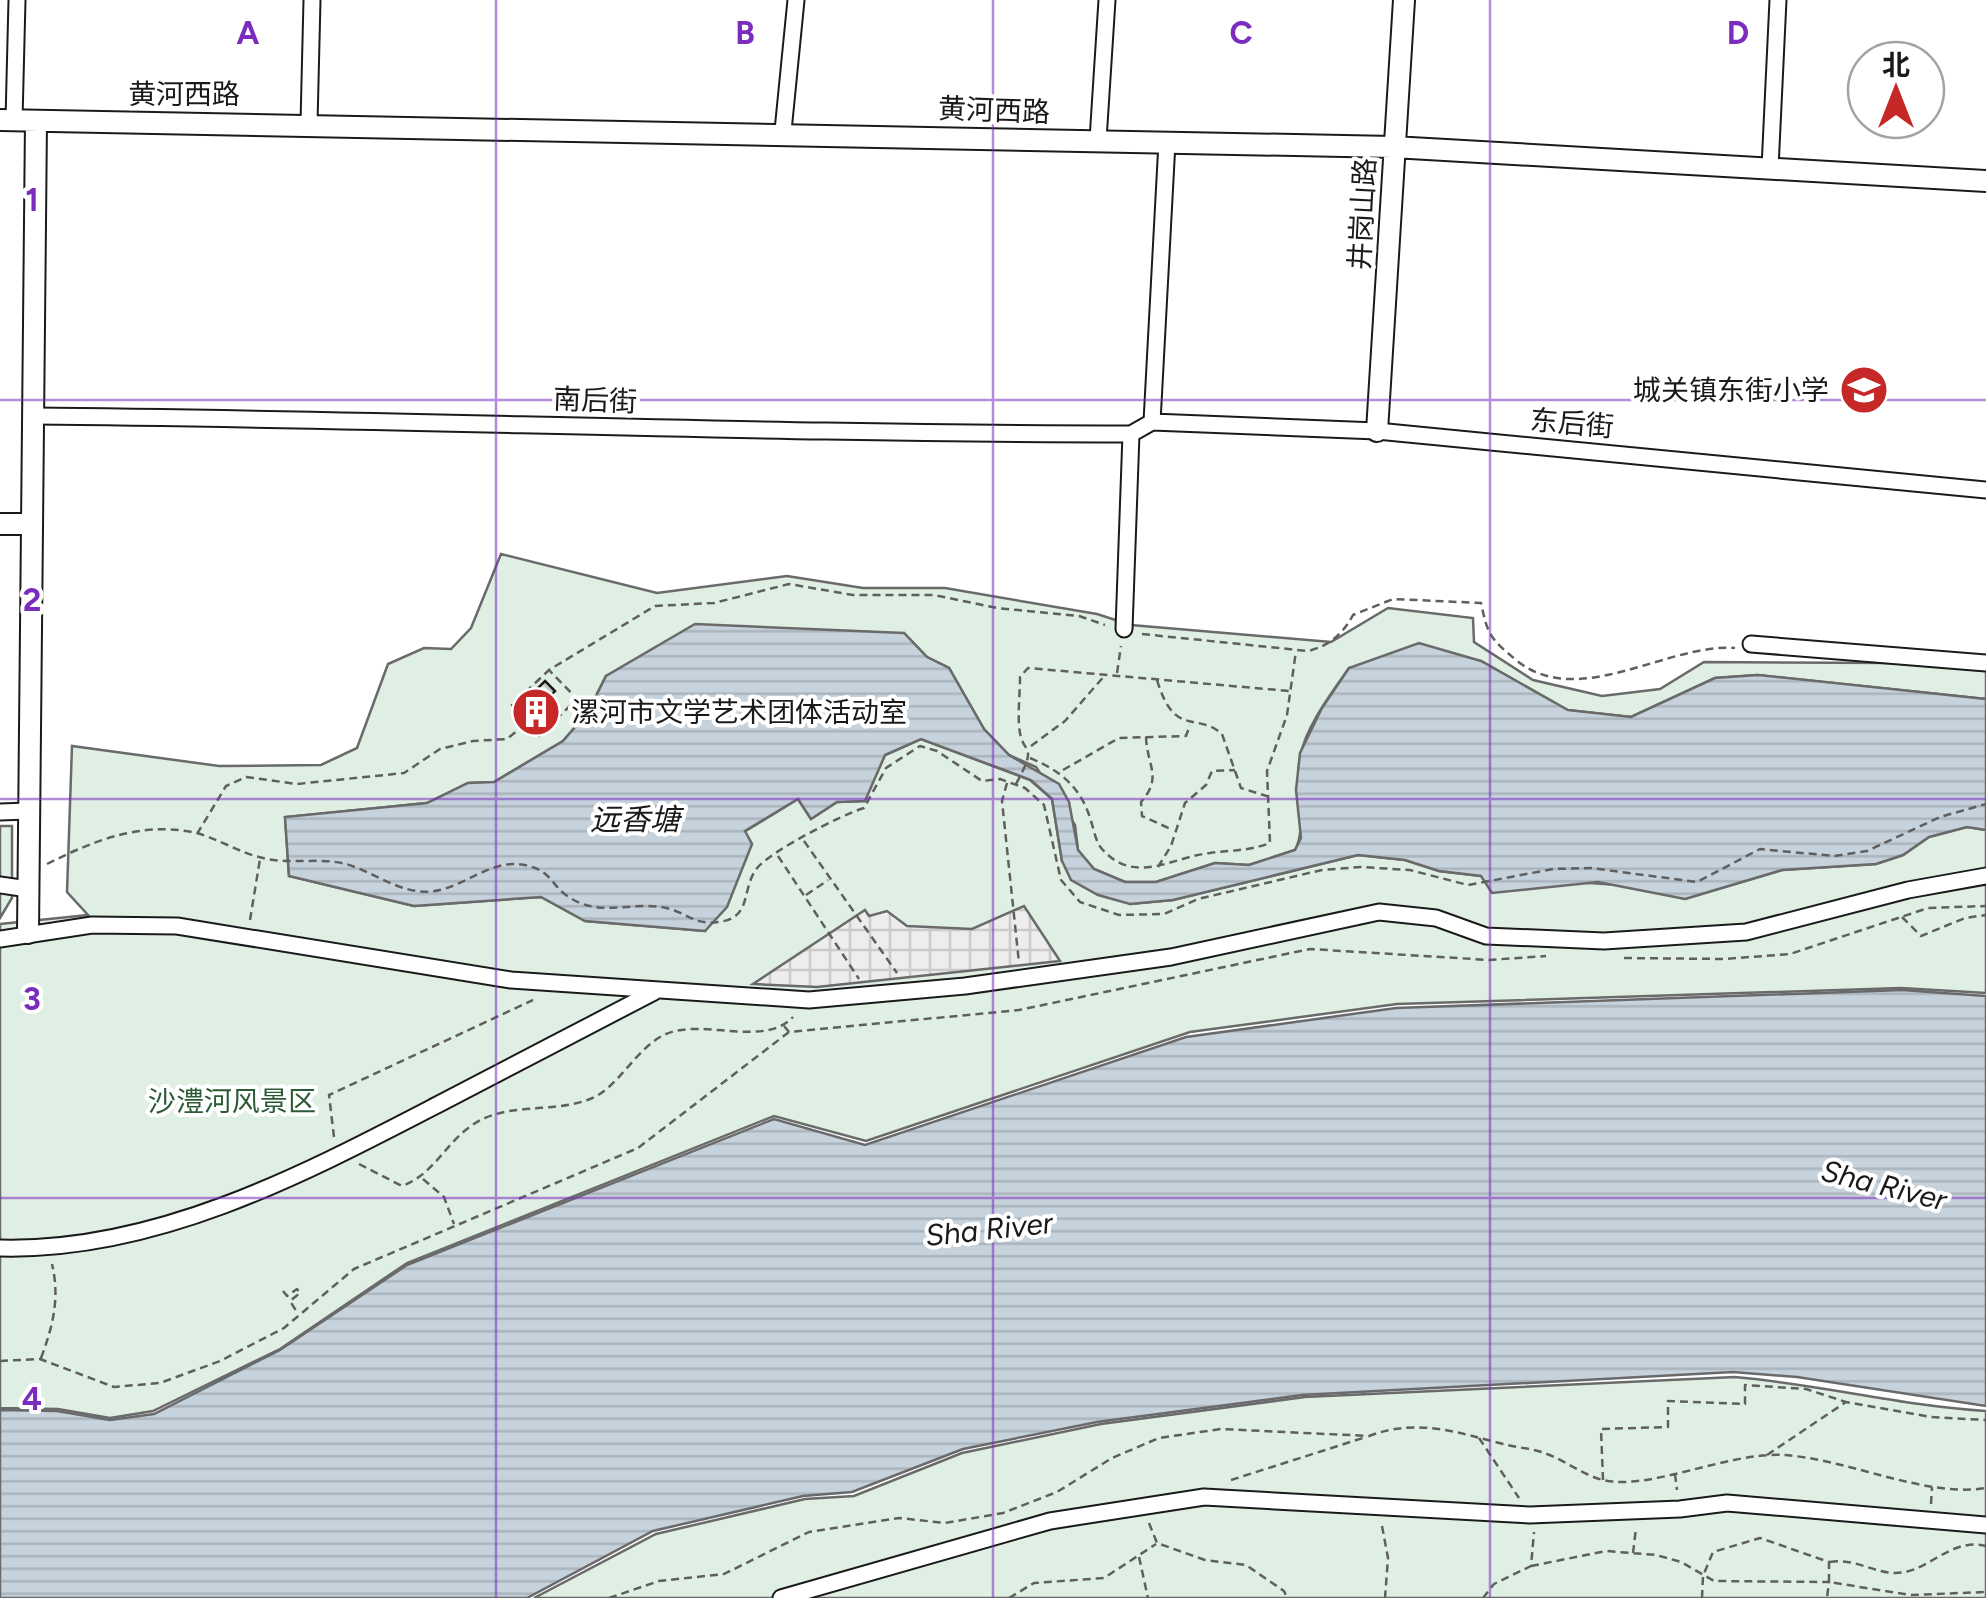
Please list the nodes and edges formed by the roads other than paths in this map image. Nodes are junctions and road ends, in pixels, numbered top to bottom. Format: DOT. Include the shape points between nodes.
graph roads {
  1 [pos="17,0"];
  2 [pos="312,0"];
  3 [pos="796,0"];
  4 [pos="1107,0"];
  5 [pos="1404,0"];
  6 [pos="1778,0"];
  7 [pos="7,120"];
  8 [pos="36,120"];
  9 [pos="309,122"];
  10 [pos="783,132"];
  11 [pos="1098,140"];
  12 [pos="1167,142"];
  13 [pos="1394,147"];
  14 [pos="1770,168"];
  15 [pos="1986,181"];
  16 [pos="34,416"];
  17 [pos="1152,422"];
  18 [pos="1377,431"];
  19 [pos="1131,434"];
  20 [pos="1986,490"];
  21 [pos="0,524"];
  22 [pos="30,524"];
  23 [pos="1124,630"];
  24 [pos="1751,644"];
  25 [pos="1986,663"];
  26 [pos="28,811"];
  27 [pos="0,812"];
  28 [pos="1986,876"];
  29 [pos="28,881"];
  30 [pos="0,886"];
  31 [pos="28,933"];
  32 [pos="0,939"];
  33 [pos="654,992"];
  34 [pos="0,1248"];
  35 [pos="1986,1525"];
  36 [pos="781,1598"];
  1 -- 7 [label="street"];
  2 -- 9 [label="street"];
  3 -- 10 [label="street"];
  4 -- 11 [label="street"];
  5 -- 13 [label="street, 井岗山路"];
  6 -- 14 [label="street"];
  7 -- 8 [label="street, 黄河西路"];
  8 -- 9 [label="street, 黄河西路"];
  8 -- 16 [label="street"];
  9 -- 10 [label="street, 黄河西路"];
  10 -- 11 [label="street, 黄河西路"];
  11 -- 12 [label="street, 黄河西路"];
  12 -- 13 [label="street, 黄河西路"];
  12 -- 17 [label="street"];
  13 -- 14 [label="street, 黄河西路"];
  13 -- 18 [label="street, 井岗山路"];
  14 -- 15 [label="street, 黄河西路"];
  16 -- 19 [label="street, 南后街" via="392,419 782,434"];
  16 -- 22 [label="street"];
  17 -- 18 [label="street, 东后街"];
  17 -- 19 [label="street, 南后街"];
  18 -- 20 [label="street, 东后街"];
  19 -- 23 [label="street"];
  21 -- 22 [label="street"];
  22 -- 26 [label="street"];
  24 -- 25 [label="street"];
  26 -- 27 [label="street"];
  26 -- 29 [label="street"];
  28 -- 33 [label="street" via="1746,932 1604,941 1486,936 1436,918 1379,912 1172,956 910,991 775,1000"];
  29 -- 30 [label="street"];
  29 -- 31 [label="street"];
  31 -- 32 [label="street"];
  31 -- 33 [label="street" via="177,926 511,980"];
  33 -- 34 [label="street" via="343,1154 214,1210 108,1240 50,1250"];
  35 -- 36 [label="street" via="1727,1503 1530,1515 1204,1497 1050,1522"];
}
